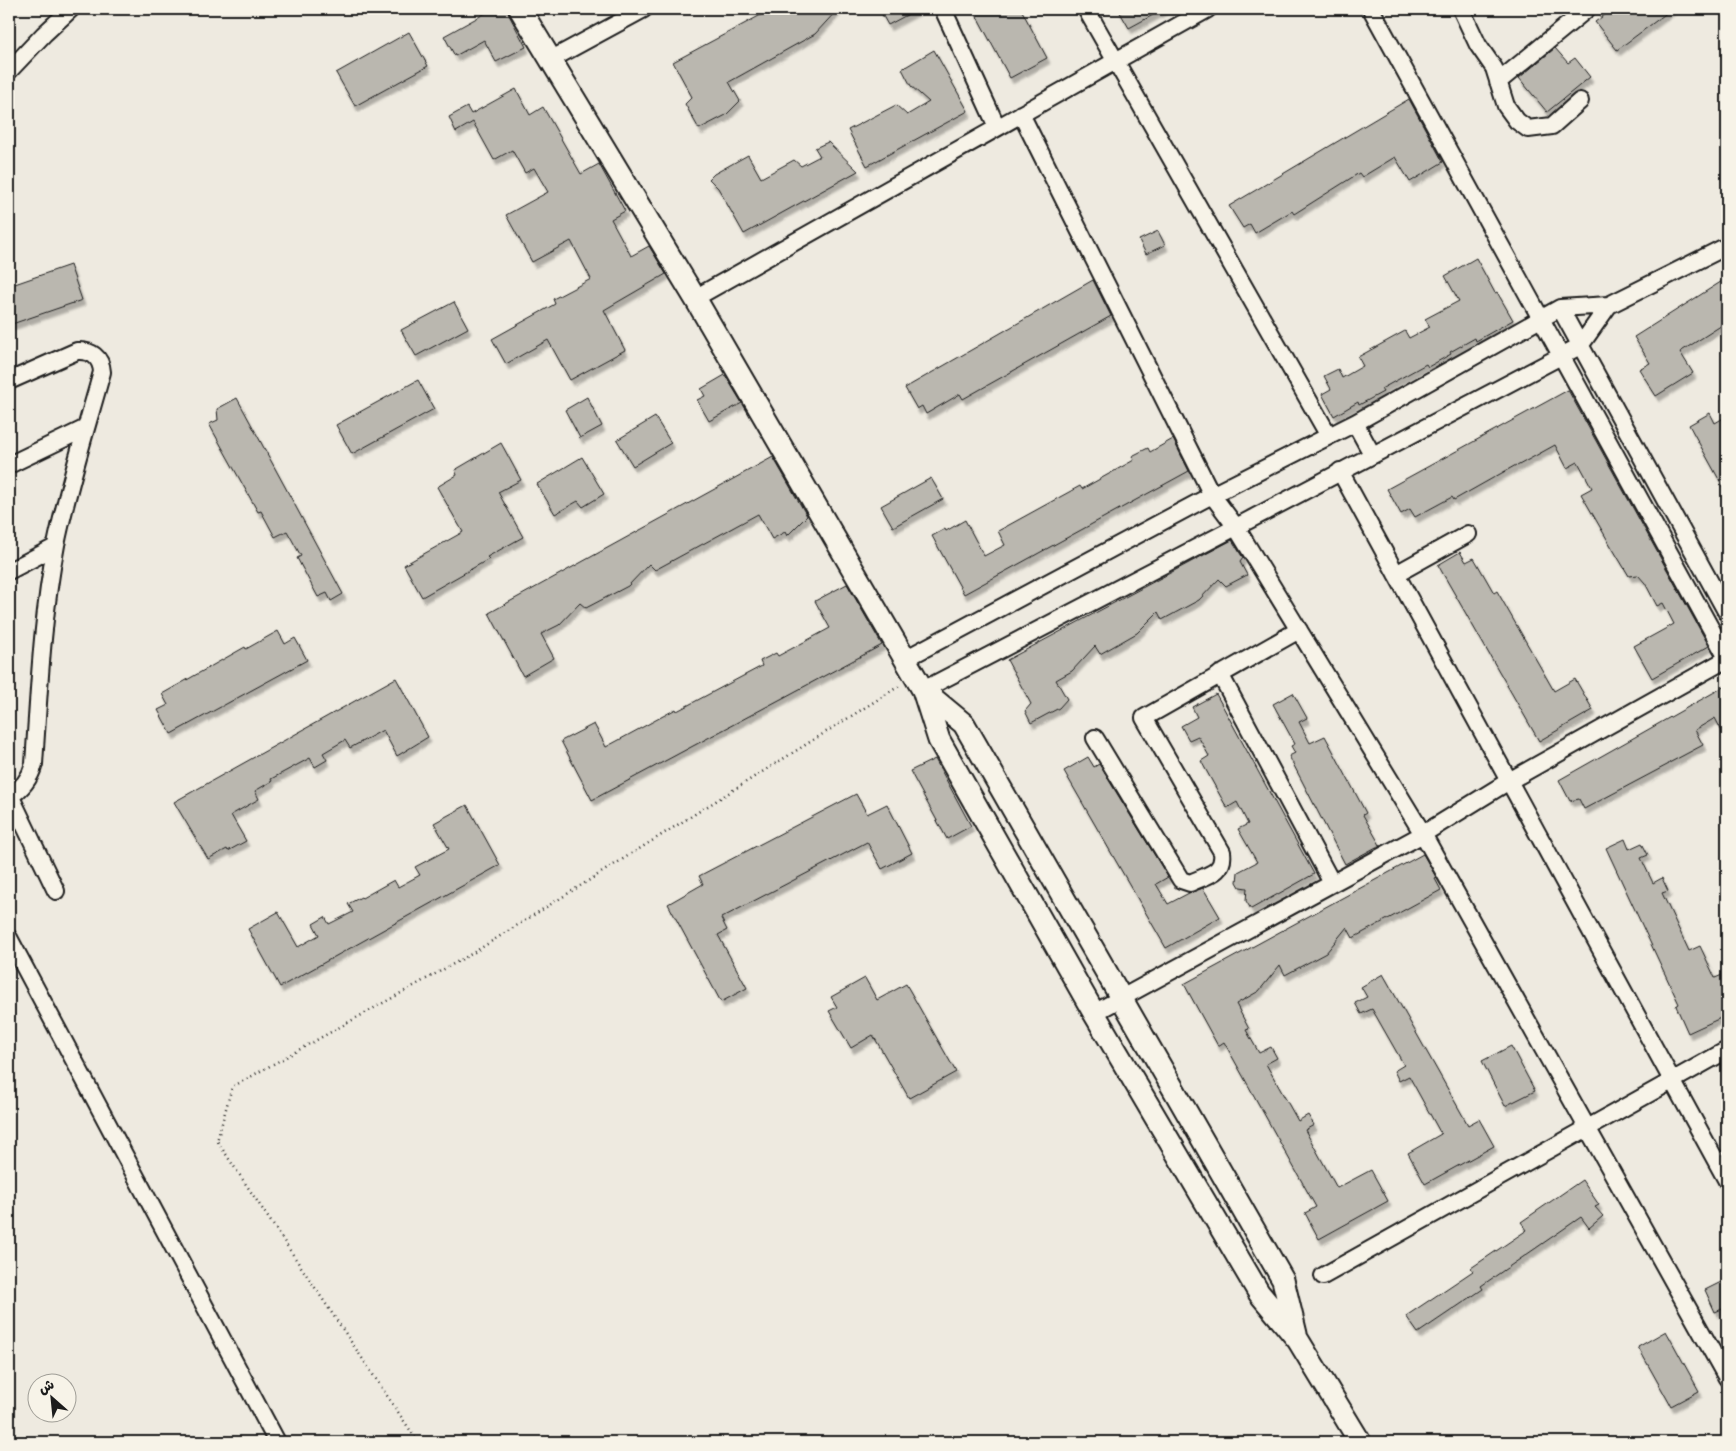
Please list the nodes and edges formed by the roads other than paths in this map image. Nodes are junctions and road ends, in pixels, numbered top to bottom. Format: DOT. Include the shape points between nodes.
graph roads {
  1 [pos="71,9"];
  2 [pos="520,9"];
  3 [pos="644,9"];
  4 [pos="943,9"];
  5 [pos="1086,9"];
  6 [pos="1208,9"];
  7 [pos="1371,9"];
  8 [pos="1461,9"];
  9 [pos="1587,9"];
  10 [pos="550,60"];
  11 [pos="1115,61"];
  12 [pos="9,71"];
  13 [pos="1498,82"];
  14 [pos="1580,101"];
  15 [pos="1021,114"];
  16 [pos="997,127"];
  17 [pos="1727,246"];
  18 [pos="695,298"];
  19 [pos="1609,305"];
  20 [pos="1560,308"];
  21 [pos="1541,318"];
  22 [pos="1580,346"];
  23 [pos="1560,355"];
  24 [pos="9,382"];
  25 [pos="1355,422"];
  26 [pos="86,428"];
  27 [pos="1329,436"];
  28 [pos="1372,454"];
  29 [pos="9,465"];
  30 [pos="1340,471"];
  31 [pos="1212,495"];
  32 [pos="1236,527"];
  33 [pos="1468,534"];
  34 [pos="56,546"];
  35 [pos="9,571"];
  36 [pos="1396,574"];
  37 [pos="1727,614"];
  38 [pos="1298,630"];
  39 [pos="1727,658"];
  40 [pos="1220,674"];
  41 [pos="914,675"];
  42 [pos="1095,738"];
  43 [pos="1509,781"];
  44 [pos="9,795"];
  45 [pos="1423,834"];
  46 [pos="1332,883"];
  47 [pos="56,891"];
  48 [pos="9,938"];
  49 [pos="1121,998"];
  50 [pos="1094,1013"];
  51 [pos="1727,1050"];
  52 [pos="1672,1081"];
  53 [pos="1588,1126"];
  54 [pos="1727,1181"];
  55 [pos="1323,1276"];
  56 [pos="1298,1340"];
  57 [pos="1727,1378"];
  58 [pos="277,1442"];
  59 [pos="1360,1442"];
  1 -- 12 [label="street"];
  2 -- 10 [label="main road"];
  3 -- 10 [label="street"];
  4 -- 16 [label="street"];
  5 -- 11 [label="street"];
  6 -- 11 [label="street"];
  7 -- 21 [label="street"];
  8 -- 13 [label="street" via="1478,45 1494,68"];
  9 -- 13 [label="street"];
  10 -- 18 [label="main road"];
  11 -- 15 [label="street"];
  11 -- 27 [label="street"];
  13 -- 14 [label="street" via="1506,106 1528,129 1552,126"];
  15 -- 16 [label="street"];
  15 -- 31 [label="street"];
  16 -- 18 [label="street"];
  17 -- 19 [label="street"];
  18 -- 41 [label="main road"];
  19 -- 20 [label="street"];
  19 -- 22 [label="street"];
  20 -- 21 [label="street"];
  20 -- 22 [label="street"];
  21 -- 23 [label="street"];
  21 -- 25 [label="street"];
  22 -- 23 [label="street"];
  22 -- 37 [label="street"];
  23 -- 28 [label="street"];
  23 -- 39 [label="street"];
  24 -- 26 [label="street" via="77,351 89,352 102,366 102,372"];
  25 -- 27 [label="street"];
  25 -- 28 [label="street"];
  26 -- 29 [label="street"];
  26 -- 34 [label="street"];
  27 -- 31 [label="street"];
  28 -- 30 [label="street"];
  30 -- 32 [label="street"];
  30 -- 36 [label="street"];
  31 -- 32 [label="street"];
  31 -- 41 [label="street"];
  32 -- 38 [label="street"];
  32 -- 41 [label="street"];
  33 -- 36 [label="street"];
  34 -- 35 [label="street"];
  34 -- 44 [label="street" via="44,629 34,764 28,779"];
  36 -- 43 [label="street"];
  38 -- 40 [label="street"];
  38 -- 45 [label="street"];
  39 -- 43 [label="street"];
  40 -- 42 [label="street" via="1144,718 1222,852 1223,861 1219,868 1205,876 1190,883 1182,880"];
  40 -- 46 [label="street"];
  41 -- 49 [label="main road" via="964,724"];
  41 -- 50 [label="main road" via="939,740"];
  43 -- 45 [label="street"];
  43 -- 52 [label="street"];
  44 -- 47 [label="street"];
  45 -- 46 [label="street"];
  45 -- 53 [label="street"];
  46 -- 49 [label="street"];
  48 -- 58 [label="street"];
  49 -- 50 [label="street"];
  49 -- 56 [label="main road" via="1283,1280"];
  50 -- 56 [label="main road" via="1259,1293"];
  51 -- 52 [label="street"];
  52 -- 53 [label="street"];
  52 -- 54 [label="street"];
  53 -- 55 [label="street"];
  53 -- 57 [label="street"];
  56 -- 59 [label="main road"];
}
